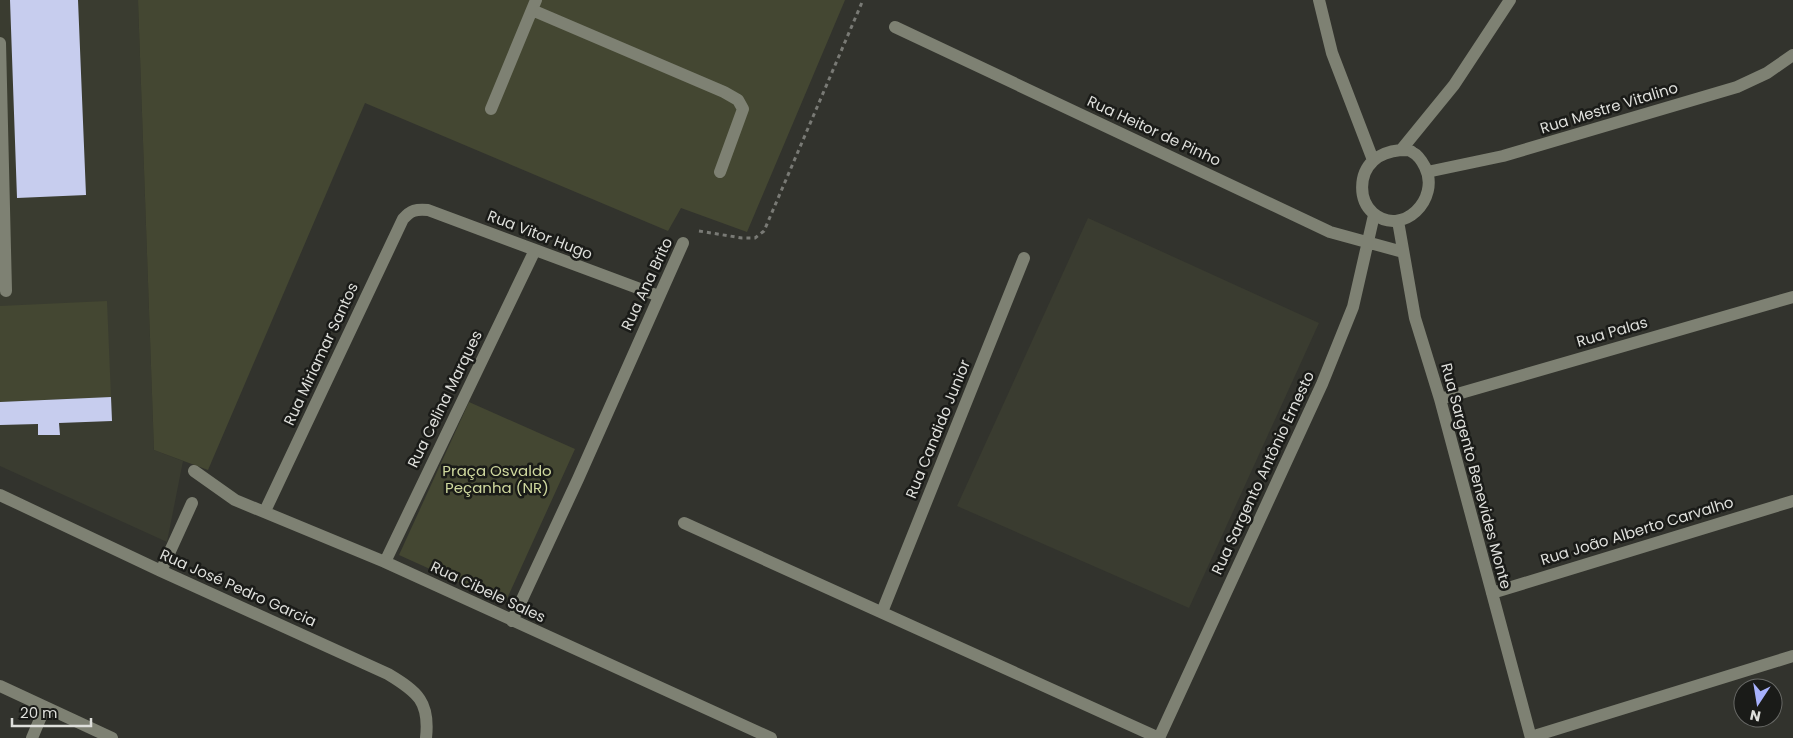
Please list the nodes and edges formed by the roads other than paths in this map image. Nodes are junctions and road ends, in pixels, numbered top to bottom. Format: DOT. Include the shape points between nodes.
graph roads {
  1 [pos="1319,0"];
  2 [pos="1510,0"];
  3 [pos="534,5"];
  4 [pos="895,27"];
  5 [pos="0,43"];
  6 [pos="1793,54"];
  7 [pos="490,109"];
  8 [pos="1401,150"];
  9 [pos="1374,160"];
  10 [pos="720,172"];
  11 [pos="1427,172"];
  12 [pos="410,212"];
  13 [pos="1374,214"];
  14 [pos="1398,221"];
  15 [pos="1368,242"];
  16 [pos="683,243"];
  17 [pos="535,250"];
  18 [pos="1403,252"];
  19 [pos="1024,258"];
  20 [pos="6,291"];
  21 [pos="659,296"];
  22 [pos="1793,297"];
  23 [pos="1440,399"];
  24 [pos="194,471"];
  25 [pos="0,495"];
  26 [pos="1793,501"];
  27 [pos="192,503"];
  28 [pos="265,511"];
  29 [pos="684,523"];
  30 [pos="385,562"];
  31 [pos="161,571"];
  32 [pos="1492,593"];
  33 [pos="882,612"];
  34 [pos="512,621"];
  35 [pos="1793,656"];
  36 [pos="0,686"];
  37 [pos="45,707"];
  38 [pos="32,738"];
  39 [pos="112,738"];
  40 [pos="426,738"];
  41 [pos="771,738"];
  42 [pos="1159,738"];
  43 [pos="1531,738"];
  1 -- 9 [label="street" via="1332,53"];
  2 -- 8 [label="street" via="1454,85"];
  3 -- 7 [label="street"];
  3 -- 10 [label="street" via="738,100 743,108"];
  4 -- 15 [label="street, Rua Heitor de Pinho" via="1330,232"];
  5 -- 20 [label="street"];
  6 -- 11 [label="street, Rua Mestre Vitalino" via="1767,73 1737,87 1503,156"];
  8 -- 9 [label="street" via="1386,152"];
  8 -- 11 [label="street" via="1412,152 1422,160"];
  9 -- 13 [label="street" via="1362,182 1362,194"];
  11 -- 14 [label="street" via="1427,197 1420,208"];
  12 -- 17 [label="street, Rua Vitor Hugo" via="428,210"];
  12 -- 28 [label="street, Rua Miriamar Santos" via="403,220"];
  13 -- 14 [label="street" via="1385,220"];
  13 -- 15 [label="street, Rua Sargento Antônio Ernesto"];
  14 -- 18 [label="street, Rua Sargento Benevides Monte"];
  15 -- 18 [label="street, Rua Heitor de Pinho"];
  15 -- 42 [label="street, Rua Sargento Antônio Ernesto" via="1353,307 1322,384"];
  16 -- 21 [label="street, Rua Ana Brito"];
  17 -- 21 [label="street, Rua Vitor Hugo"];
  17 -- 30 [label="street, Rua Celina Marques"];
  18 -- 23 [label="street, Rua Sargento Benevides Monte" via="1415,318"];
  19 -- 33 [label="street, Rua Candido Junior"];
  21 -- 34 [label="street, Rua Ana Brito"];
  22 -- 23 [label="street, Rua Palas"];
  23 -- 32 [label="street, Rua Sargento Benevides Monte"];
  24 -- 28 [label="street, Rua Cibele Sales" via="235,500"];
  25 -- 31 [label="street, Rua José Pedro Garcia"];
  26 -- 32 [label="street, Rua João Alberto Carvalho"];
  27 -- 31 [label="street"];
  28 -- 30 [label="street, Rua Cibele Sales"];
  29 -- 33 [label="street"];
  30 -- 34 [label="street, Rua Cibele Sales"];
  31 -- 40 [label="street, Rua José Pedro Garcia" via="405,684 422,701 428,720"];
  32 -- 43 [label="street, Rua Sargento Benevides Monte"];
  33 -- 42 [label="street"];
  34 -- 41 [label="street, Rua Cibele Sales"];
  35 -- 43 [label="street"];
  36 -- 37 [label="street"];
  37 -- 38 [label="street"];
  37 -- 39 [label="street"];
}
